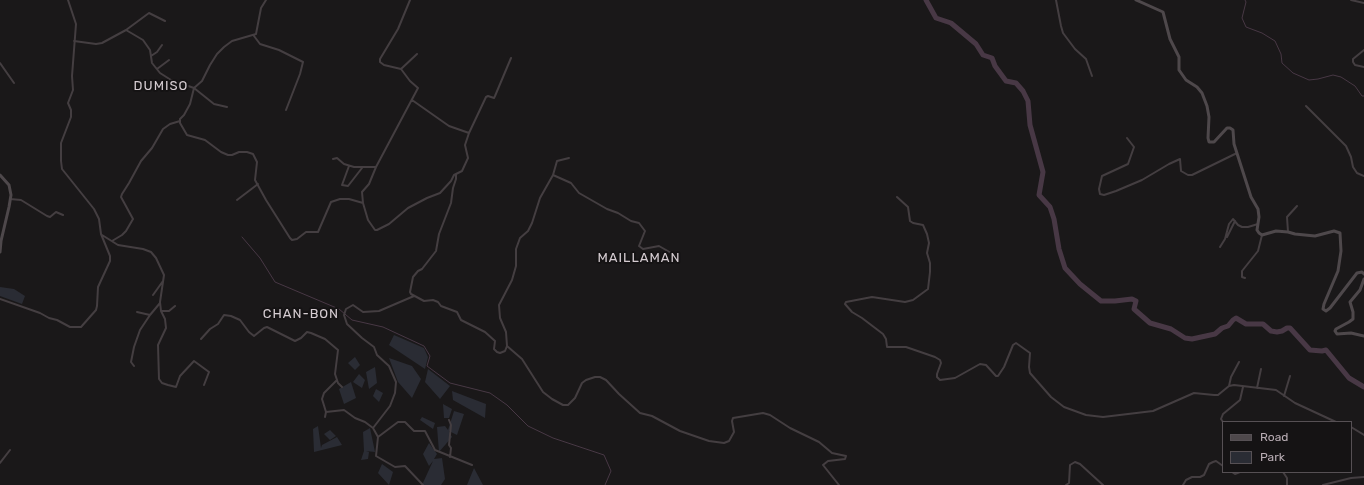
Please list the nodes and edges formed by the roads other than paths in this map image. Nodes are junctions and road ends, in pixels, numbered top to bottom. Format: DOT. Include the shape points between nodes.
graph roads {
  1 [pos="68,0"];
  2 [pos="266,0"];
  3 [pos="410,0"];
  4 [pos="1056,0"];
  5 [pos="1136,0"];
  6 [pos="1352,0"];
  7 [pos="1364,3"];
  8 [pos="165,21"];
  9 [pos="126,30"];
  10 [pos="254,36"];
  11 [pos="74,41"];
  12 [pos="162,45"];
  13 [pos="1364,50"];
  14 [pos="417,54"];
  15 [pos="151,56"];
  16 [pos="510,58"];
  17 [pos="169,60"];
  18 [pos="0,63"];
  19 [pos="1364,67"];
  20 [pos="401,68"];
  21 [pos="157,69"];
  22 [pos="1092,76"];
  23 [pos="14,83"];
  24 [pos="194,88"];
  25 [pos="412,100"];
  26 [pos="1306,106"];
  27 [pos="227,107"];
  28 [pos="286,110"];
  29 [pos="180,121"];
  30 [pos="469,133"];
  31 [pos="1127,138"];
  32 [pos="1237,153"];
  33 [pos="333,158"];
  34 [pos="569,158"];
  35 [pos="349,166"];
  36 [pos="376,167"];
  37 [pos="362,168"];
  38 [pos="456,174"];
  39 [pos="0,175"];
  40 [pos="553,176"];
  41 [pos="1364,176"];
  42 [pos="258,184"];
  43 [pos="897,197"];
  44 [pos="10,199"];
  45 [pos="237,200"];
  46 [pos="363,203"];
  47 [pos="1297,206"];
  48 [pos="63,215"];
  49 [pos="1235,221"];
  50 [pos="1258,224"];
  51 [pos="1288,232"];
  52 [pos="101,234"];
  53 [pos="1262,235"];
  54 [pos="1227,236"];
  55 [pos="111,241"];
  56 [pos="1220,247"];
  57 [pos="0,252"];
  58 [pos="673,254"];
  59 [pos="1364,274"];
  60 [pos="1245,278"];
  61 [pos="1364,279"];
  62 [pos="164,280"];
  63 [pos="153,295"];
  64 [pos="414,296"];
  65 [pos="0,299"];
  66 [pos="160,302"];
  67 [pos="175,306"];
  68 [pos="137,312"];
  69 [pos="161,312"];
  70 [pos="150,315"];
  71 [pos="1364,336"];
  72 [pos="201,338"];
  73 [pos="507,346"];
  74 [pos="1239,362"];
  75 [pos="134,366"];
  76 [pos="1261,369"];
  77 [pos="209,372"];
  78 [pos="212,375"];
  79 [pos="1290,376"];
  80 [pos="337,380"];
  81 [pos="204,385"];
  82 [pos="1229,386"];
  83 [pos="342,387"];
  84 [pos="1243,387"];
  85 [pos="1257,388"];
  86 [pos="1284,396"];
  87 [pos="326,412"];
  88 [pos="325,417"];
  89 [pos="449,420"];
  90 [pos="1222,421"];
  91 [pos="1334,421"];
  92 [pos="373,428"];
  93 [pos="1352,428"];
  94 [pos="1364,435"];
  95 [pos="378,437"];
  96 [pos="10,450"];
  97 [pos="450,457"];
  98 [pos="0,459"];
  99 [pos="3,460"];
  100 [pos="0,463"];
  101 [pos="472,465"];
  102 [pos="1222,465"];
  103 [pos="1284,473"];
  104 [pos="1364,477"];
  105 [pos="423,485"];
  106 [pos="839,485"];
  107 [pos="1066,485"];
  108 [pos="1103,485"];
  109 [pos="1183,485"];
  110 [pos="1287,485"];
  111 [pos="1323,485"];
  1 -- 11 [label="street" via="76,24"];
  2 -- 10 [label="street" via="261,8"];
  3 -- 20 [label="street" via="398,29 380,59 381,64"];
  4 -- 22 [label="street" via="1064,33 1086,59"];
  5 -- 32 [label="street" via="1163,12 1170,39 1179,57 1179,70 1186,80 1202,93 1207,106 1209,142 1214,142 1223,131 1230,128 1233,130"];
  6 -- 7 [label="street"];
  8 -- 9 [label="street" via="149,13"];
  9 -- 11 [label="street" via="102,43"];
  9 -- 15 [label="street" via="143,40"];
  10 -- 24 [label="street" via="238,39 224,47 202,81"];
  10 -- 28 [label="street" via="260,44 303,62"];
  11 -- 52 [label="street" via="74,90 68,103 71,117 62,143 62,169 94,209 99,219"];
  12 -- 15 [label="street"];
  13 -- 19 [label="street" via="1352,59 1355,65"];
  14 -- 20 [label="street"];
  15 -- 21 [label="street" via="152,63"];
  16 -- 30 [label="street" via="494,98 486,97"];
  17 -- 21 [label="street"];
  18 -- 23 [label="street"];
  20 -- 25 [label="street" via="418,88"];
  21 -- 24 [label="street" via="171,80"];
  24 -- 27 [label="street" via="210,101"];
  24 -- 29 [label="street" via="190,104"];
  25 -- 30 [label="street" via="449,126"];
  25 -- 36 [label="street"];
  26 -- 41 [label="street" via="1346,146 1353,167 1357,173"];
  29 -- 42 [label="street" via="187,135 205,140 221,152 228,155 239,152 253,154 257,162 255,178"];
  29 -- 55 [label="street" via="163,129 120,197 133,219 122,235"];
  30 -- 38 [label="street" via="465,145 468,158 462,171"];
  31 -- 32 [label="street" via="1134,147 1128,164 1102,176 1100,194 1104,195 1142,180 1180,160 1181,171 1192,175"];
  32 -- 50 [label="street" via="1251,197 1258,209"];
  33 -- 35 [label="street"];
  34 -- 40 [label="street" via="557,160"];
  35 -- 37 [label="street"];
  35 -- 37 [label="street" via="342,185 348,186"];
  36 -- 37 [label="street"];
  36 -- 46 [label="street" via="369,184 362,192"];
  38 -- 46 [label="street" via="440,193 408,208 389,224 377,230 370,224"];
  38 -- 64 [label="street" via="451,203 439,234 436,251 414,277 410,292"];
  39 -- 44 [label="street" via="9,185"];
  40 -- 58 [label="street" via="571,183 580,193 607,209 639,223 645,231 639,246 643,249 659,246"];
  40 -- 73 [label="street" via="540,198 528,231 520,238 512,280 499,305"];
  42 -- 45 [label="street"];
  42 -- 46 [label="street" via="292,240 306,232 318,232 331,202 349,199"];
  43 -- 82 [label="street" via="908,207 910,221 923,225 927,234 930,263 928,289 913,300 905,302 872,297 845,304 883,334 887,347 906,347 940,360 937,377 940,380 955,378 980,364 986,365 998,376 1016,343 1030,353 1030,373 1051,397 1064,408 1086,415 1103,417 1153,411 1194,393 1222,393"];
  44 -- 48 [label="street" via="21,200 47,216 56,212"];
  44 -- 57 [label="street"];
  47 -- 51 [label="street" via="1287,217"];
  49 -- 50 [label="street" via="1242,227"];
  49 -- 54 [label="street"];
  49 -- 56 [label="street" via="1233,219 1229,224"];
  50 -- 53 [label="street" via="1258,233"];
  51 -- 53 [label="street" via="1276,231"];
  51 -- 59 [label="street" via="1315,236 1334,231 1340,233 1338,271 1324,304 1324,311 1330,308 1357,273"];
  52 -- 55 [label="street"];
  52 -- 65 [label="street" via="110,261 98,287 96,310 83,326 70,327"];
  53 -- 60 [label="street" via="1258,251 1242,271"];
  55 -- 62 [label="street" via="118,245 151,252 164,275"];
  61 -- 71 [label="street" via="1360,290 1350,302 1353,319 1335,331 1337,334 1351,333"];
  62 -- 63 [label="street"];
  62 -- 66 [label="street"];
  64 -- 73 [label="street" via="424,301 433,300 457,312 460,320 495,340 494,349 497,352 505,351"];
  64 -- 92 [label="street" via="379,311 363,312 353,305 345,312 348,324 374,347 377,355 389,366 396,382 393,401"];
  66 -- 69 [label="street"];
  66 -- 70 [label="street"];
  67 -- 69 [label="street" via="169,311"];
  68 -- 70 [label="street"];
  69 -- 77 [label="street" via="166,328 158,345 159,379 162,383 176,387 180,376 194,361"];
  70 -- 75 [label="street" via="140,330 134,348 131,362"];
  72 -- 80 [label="street" via="218,324 224,315 240,320 254,336 267,327 295,341 307,332 325,339 338,350 335,374"];
  73 -- 106 [label="street" via="522,359 543,392 563,405 568,405 575,398 582,383 596,377 606,380 640,412 680,431 724,444 734,432 734,418 770,415 819,442 832,453 846,456 846,459 828,461 823,465"];
  74 -- 82 [label="street"];
  76 -- 85 [label="street"];
  77 -- 78 [label="street"];
  77 -- 81 [label="street"];
  79 -- 86 [label="street"];
  80 -- 83 [label="street"];
  80 -- 87 [label="street" via="324,393 322,399"];
  82 -- 84 [label="street"];
  84 -- 85 [label="street"];
  84 -- 90 [label="street" via="1240,400 1222,414"];
  85 -- 86 [label="street" via="1276,390"];
  86 -- 91 [label="street" via="1295,404"];
  87 -- 88 [label="street"];
  87 -- 92 [label="street" via="344,410"];
  89 -- 97 [label="street"];
  92 -- 95 [label="street"];
  93 -- 94 [label="street"];
  95 -- 97 [label="street" via="398,422 405,422 414,432 425,431 436,450"];
  95 -- 105 [label="street" via="376,456 395,467 405,466"];
  96 -- 99 [label="street"];
  97 -- 101 [label="street"];
  98 -- 99 [label="street"];
  99 -- 100 [label="street"];
  102 -- 109 [label="street" via="1216,461 1212,462 1204,475 1192,477"];
  103 -- 110 [label="street"];
  104 -- 111 [label="street"];
  107 -- 108 [label="street" via="1069,483 1070,465 1075,462"];
}
